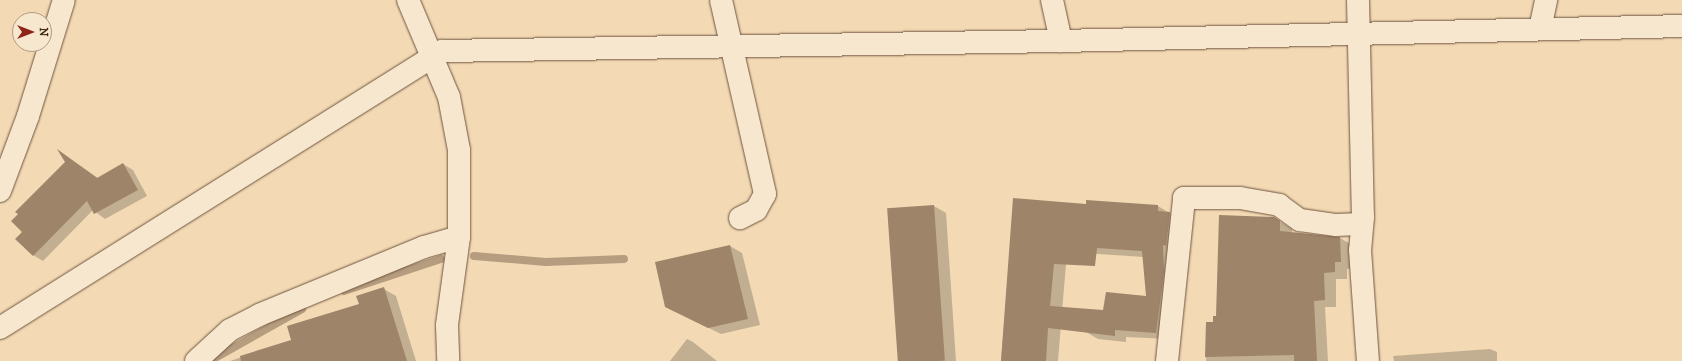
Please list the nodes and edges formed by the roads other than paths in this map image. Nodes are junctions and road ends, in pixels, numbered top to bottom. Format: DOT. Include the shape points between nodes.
graph roads {
  1 [pos="64,0"];
  2 [pos="408,0"];
  3 [pos="721,0"];
  4 [pos="1052,0"];
  5 [pos="1358,0"];
  6 [pos="1546,0"];
  7 [pos="1682,26"];
  8 [pos="1540,29"];
  9 [pos="1359,34"];
  10 [pos="1061,41"];
  11 [pos="732,45"];
  12 [pos="433,57"];
  13 [pos="0,191"];
  14 [pos="740,218"];
  15 [pos="1362,224"];
  16 [pos="459,237"];
  17 [pos="0,328"];
  18 [pos="196,361"];
  19 [pos="448,361"];
  20 [pos="1166,361"];
  21 [pos="1368,361"];
  1 -- 13 [label="street" via="28,116"];
  2 -- 12 [label="street"];
  3 -- 11 [label="street"];
  4 -- 10 [label="street"];
  5 -- 9 [label="street"];
  6 -- 8 [label="street"];
  7 -- 8 [label="street"];
  8 -- 9 [label="street"];
  9 -- 10 [label="street"];
  9 -- 15 [label="street"];
  10 -- 11 [label="street"];
  11 -- 12 [label="street" via="442,51"];
  11 -- 14 [label="street" via="765,194 756,210"];
  12 -- 16 [label="street" via="450,97 459,150"];
  12 -- 17 [label="street"];
  15 -- 20 [label="street" via="1335,225 1300,220 1278,205 1240,198 1184,198"];
  15 -- 21 [label="street" via="1360,250"];
  16 -- 18 [label="street" via="424,247 259,315 230,330"];
  16 -- 19 [label="street" via="447,325"];
}
